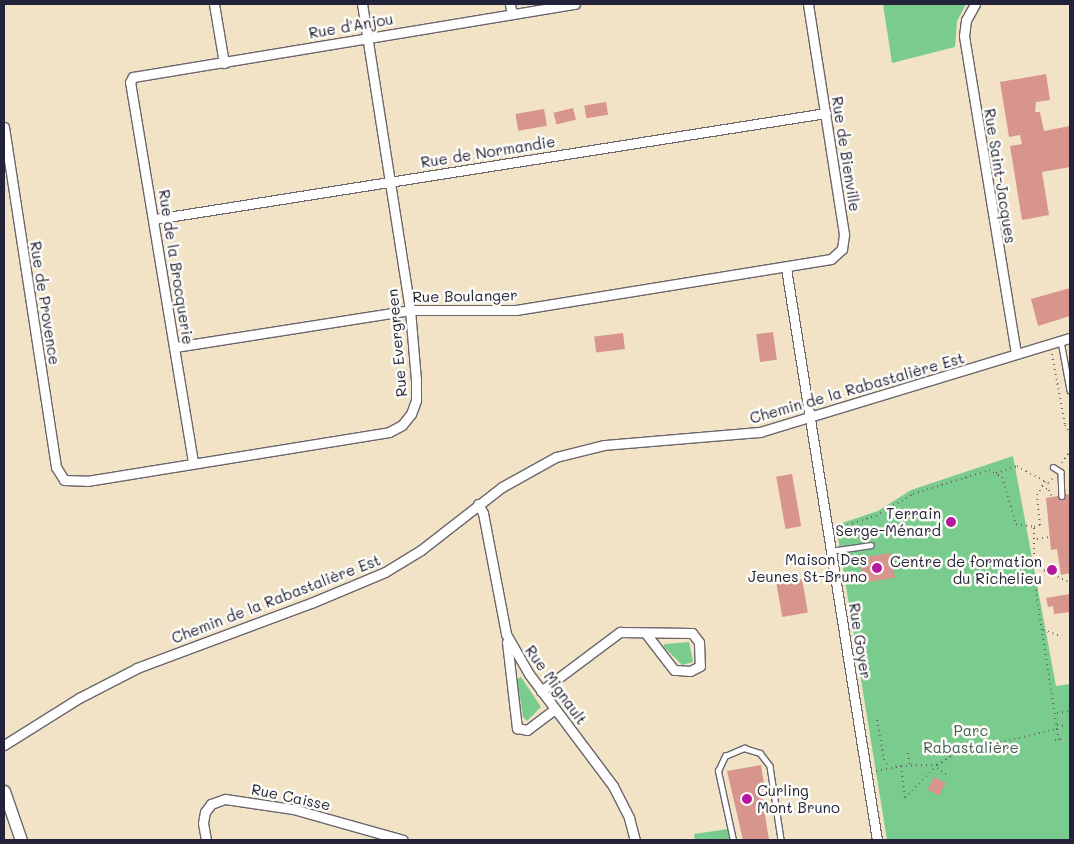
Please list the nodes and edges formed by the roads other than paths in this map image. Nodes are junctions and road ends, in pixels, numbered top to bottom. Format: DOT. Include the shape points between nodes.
graph roads {
  1 [pos="214,4"];
  2 [pos="362,4"];
  3 [pos="510,4"];
  4 [pos="575,4"];
  5 [pos="808,4"];
  6 [pos="975,4"];
  7 [pos="512,14"];
  8 [pos="368,37"];
  9 [pos="224,62"];
  10 [pos="133,77"];
  11 [pos="826,113"];
  12 [pos="4,127"];
  13 [pos="390,182"];
  14 [pos="155,219"];
  15 [pos="786,268"];
  16 [pos="410,310"];
  17 [pos="1066,339"];
  18 [pos="175,347"];
  19 [pos="1016,354"];
  20 [pos="1070,390"];
  21 [pos="810,418"];
  22 [pos="193,462"];
  23 [pos="1053,467"];
  24 [pos="64,480"];
  25 [pos="1062,496"];
  26 [pos="478,504"];
  27 [pos="871,545"];
  28 [pos="831,551"];
  29 [pos="506,634"];
  30 [pos="647,635"];
  31 [pos="541,691"];
  32 [pos="555,709"];
  33 [pos="4,745"];
  34 [pos="4,791"];
  35 [pos="20,840"];
  36 [pos="206,840"];
  37 [pos="403,840"];
  38 [pos="635,840"];
  39 [pos="733,840"];
  40 [pos="781,840"];
  41 [pos="877,840"];
  1 -- 9 [label="street"];
  2 -- 8 [label="street, Rue Evergreen"];
  3 -- 7 [label="street"];
  4 -- 7 [label="street, Rue d'Anjou"];
  5 -- 11 [label="street, Rue de Bienville"];
  6 -- 19 [label="street, Rue Saint-Jacques" via="966,20 964,36"];
  7 -- 8 [label="street, Rue d'Anjou"];
  8 -- 9 [label="street, Rue d'Anjou"];
  8 -- 13 [label="street, Rue Evergreen"];
  9 -- 10 [label="street, Rue d'Anjou"];
  10 -- 14 [label="street, Rue de la Brocquerie" via="130,82"];
  11 -- 13 [label="street, Rue de Normandie"];
  11 -- 15 [label="street, Rue de Bienville" via="844,242 840,252 831,259"];
  12 -- 24 [label="street, Rue de Provence" via="56,467"];
  13 -- 14 [label="street, Rue de Normandie"];
  13 -- 16 [label="street, Rue Evergreen"];
  14 -- 18 [label="street, Rue de la Brocquerie"];
  15 -- 16 [label="street, Rue Boulanger" via="516,310"];
  15 -- 21 [label="street, Rue Goyer"];
  16 -- 18 [label="street, Rue Boulanger"];
  16 -- 22 [label="street, Rue Evergreen" via="416,400 411,414 398,428 380,434"];
  17 -- 19 [label="street, Chemin de la Rabastalière Est"];
  17 -- 20 [label="lane"];
  18 -- 22 [label="street, Rue de la Brocquerie"];
  19 -- 21 [label="street, Chemin de la Rabastalière Est"];
  21 -- 26 [label="street, Chemin de la Rabastalière Est" via="748,434 573,451 533,468"];
  21 -- 28 [label="street, Rue Goyer"];
  22 -- 24 [label="street, Rue Evergreen" via="87,480"];
  23 -- 25 [label="lane" via="1061,472"];
  26 -- 29 [label="street, Rue Mignault"];
  26 -- 33 [label="street, Chemin de la Rabastalière Est" via="421,550 376,576 130,672 73,701"];
  27 -- 28 [label="lane"];
  28 -- 41 [label="street, Rue Goyer"];
  29 -- 31 [label="street, Rue Mignault"];
  29 -- 32 [label="street" via="517,728 527,730"];
  30 -- 30 [label="street" via="674,670 690,671 700,666 699,642 694,634"];
  30 -- 31 [label="street" via="628,632 614,635"];
  31 -- 32 [label="street, Rue Mignault"];
  32 -- 38 [label="street, Rue Mignault" via="613,786 629,818"];
  34 -- 35 [label="street"];
  36 -- 37 [label="street, Rue Caisse" via="202,823 205,812 214,802 225,799 292,809"];
  39 -- 40 [label="lane" via="718,771 725,756 744,748 760,753 770,766"];
}
